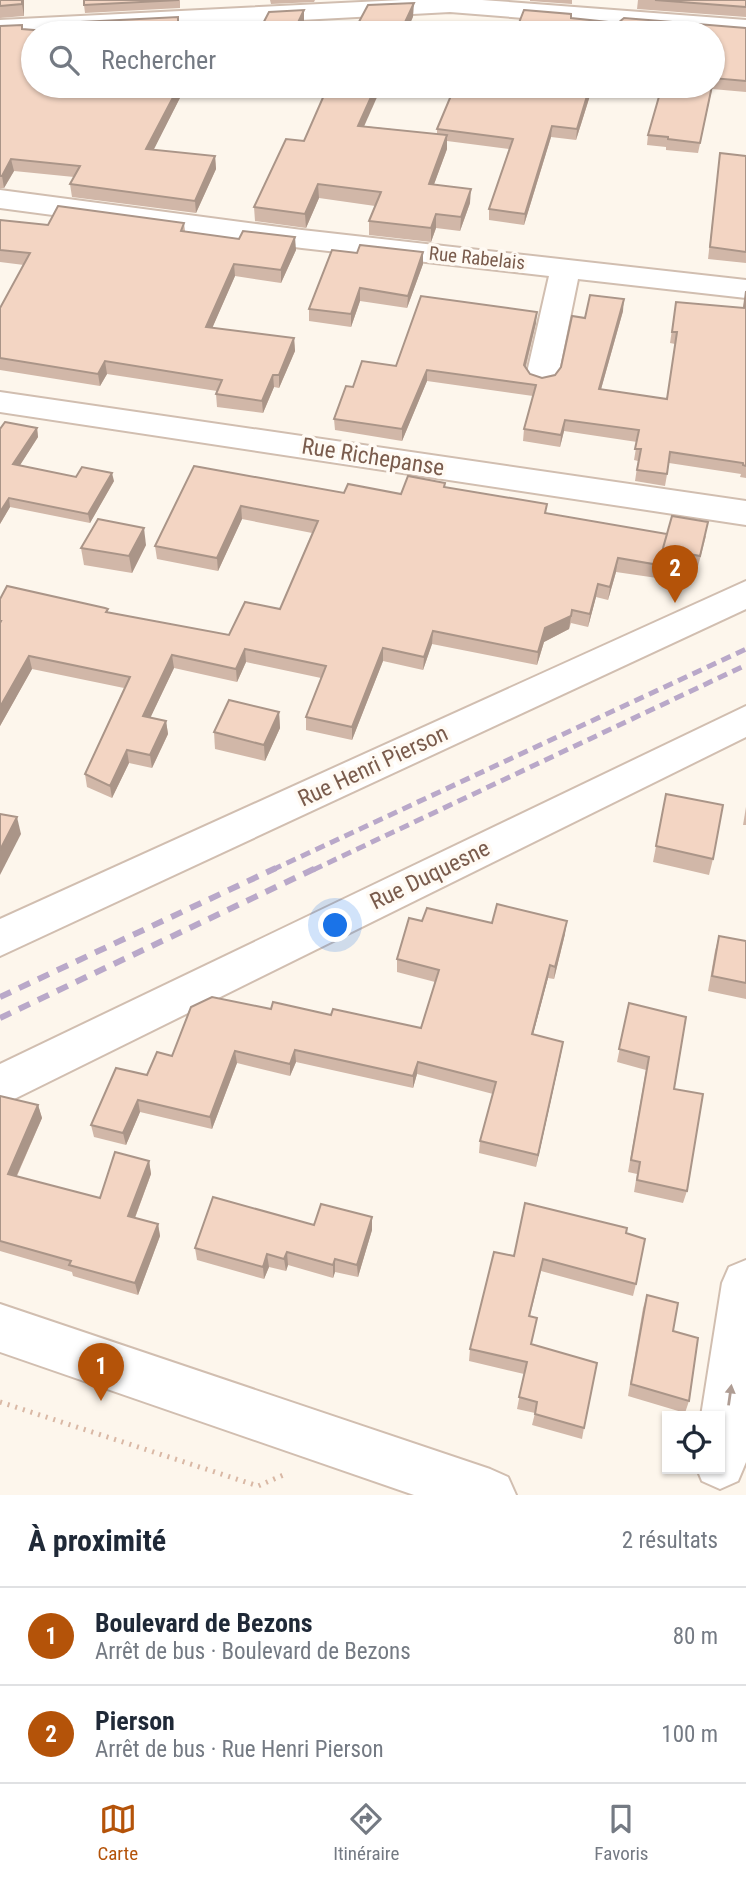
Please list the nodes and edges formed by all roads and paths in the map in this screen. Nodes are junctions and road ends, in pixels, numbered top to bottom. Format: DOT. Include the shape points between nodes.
graph roads {
  1 [pos="53,0"];
  2 [pos="52,21"];
  3 [pos="132,21"];
  4 [pos="656,21"];
  5 [pos="725,26"];
  6 [pos="21,27"];
  7 [pos="0,28"];
  8 [pos="746,28"];
  9 [pos="0,199"];
  10 [pos="566,267"];
  11 [pos="746,289"];
  12 [pos="542,377"];
  13 [pos="0,402"];
  14 [pos="746,513"];
  15 [pos="746,594"];
  16 [pos="746,720"];
  17 [pos="0,938"];
  18 [pos="0,1086"];
  19 [pos="746,1283"];
  20 [pos="0,1328"];
  21 [pos="0,1402"];
  22 [pos="725,1428"];
  23 [pos="346,1446"];
  24 [pos="718,1474"];
  25 [pos="490,1495"];
  26 [pos="715,1495"];
  1 -- 2 [label="street"];
  3 -- 4 [label="street" via="450,5"];
  5 -- 8 [label="street"];
  6 -- 7 [label="street"];
  9 -- 10 [label="street, Rue Rabelais" via="302,239"];
  10 -- 11 [label="street, Rue Rabelais"];
  10 -- 12 [label="street"];
  13 -- 14 [label="street, Rue Richepanse"];
  15 -- 17 [label="street, Rue Henri Pierson"];
  16 -- 18 [label="street, Rue Duquesne"];
  22 -- 19 [label="street, one-way"];
  20 -- 23 [label="street"];
  21 -- 23 [label="path" via="258,1486"];
  23 -- 25 [label="street"];
  24 -- 26 [label="street"];
}
